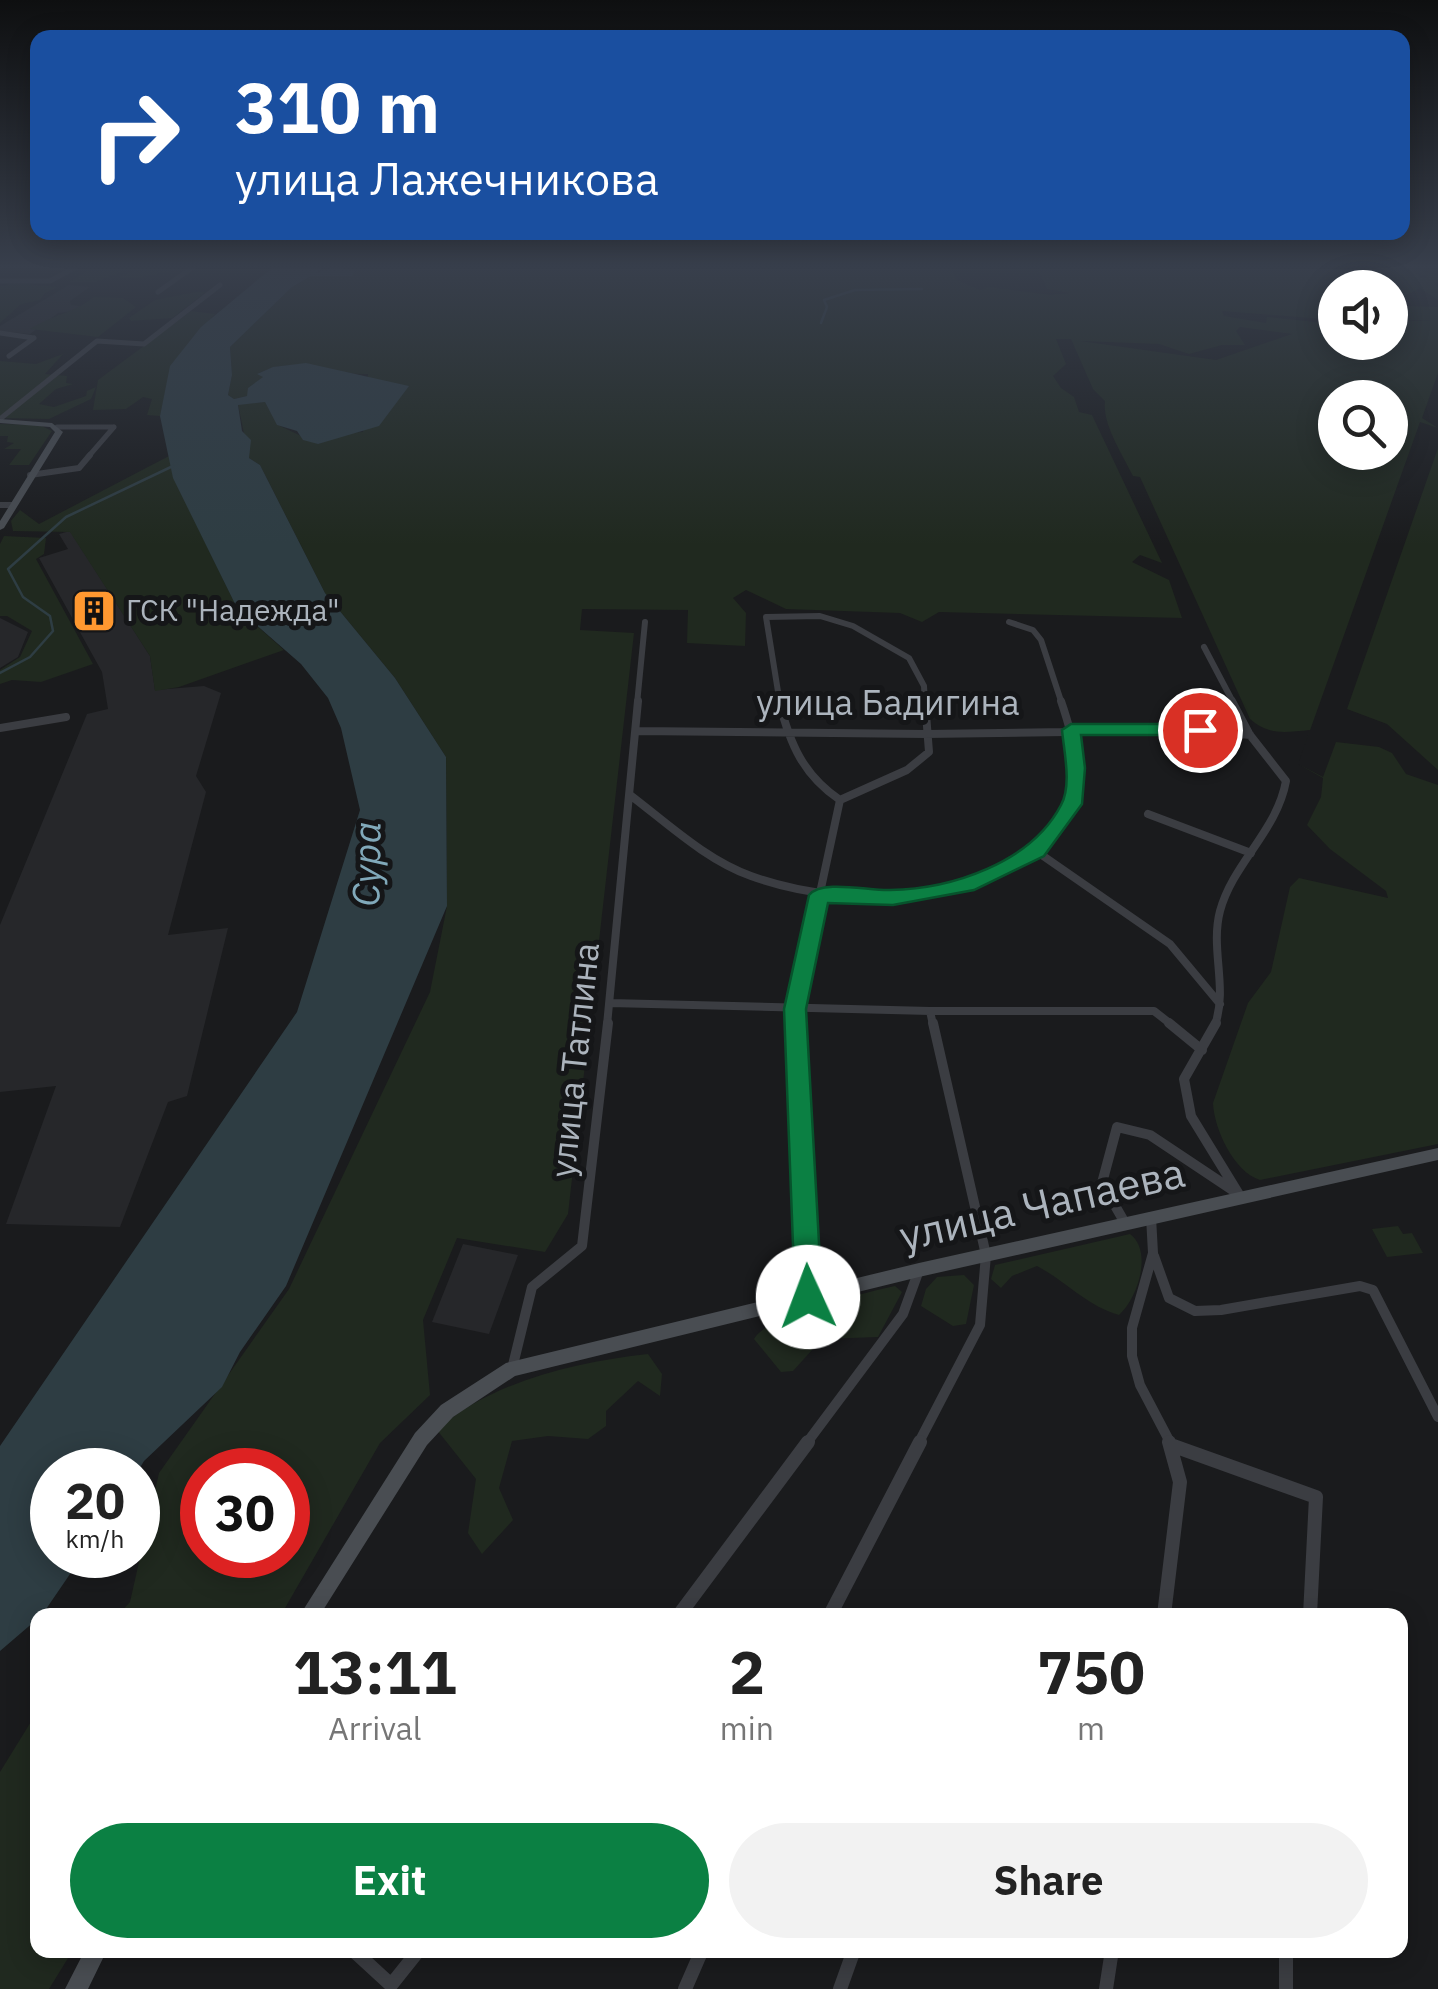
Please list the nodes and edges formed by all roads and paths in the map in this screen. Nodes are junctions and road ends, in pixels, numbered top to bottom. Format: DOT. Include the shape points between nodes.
graph roads {
  1 [pos="71,360"];
  2 [pos="0,420"];
  3 [pos="58,430"];
  4 [pos="30,476"];
  5 [pos="0,505"];
  6 [pos="14,505"];
  7 [pos="0,528"];
  8 [pos="645,622"];
  9 [pos="1010,622"];
  10 [pos="1204,647"];
  11 [pos="66,716"];
  12 [pos="0,728"];
  13 [pos="786,729"];
  14 [pos="1071,730"];
  15 [pos="636,731"];
  16 [pos="926,734"];
  17 [pos="1250,735"];
  18 [pos="630,795"];
  19 [pos="840,800"];
  20 [pos="1148,814"];
  21 [pos="1036,851"];
  22 [pos="1250,853"];
  23 [pos="819,895"];
  24 [pos="610,1003"];
  25 [pos="1220,1004"];
  26 [pos="795,1009"];
  27 [pos="930,1011"];
  28 [pos="1202,1050"];
  29 [pos="1438,1154"];
  30 [pos="1240,1196"];
  31 [pos="1151,1217"];
  32 [pos="1124,1223"];
  33 [pos="1153,1253"];
  34 [pos="986,1255"];
  35 [pos="919,1270"];
  36 [pos="808,1297"];
  37 [pos="512,1369"];
  38 [pos="1438,1417"];
  39 [pos="1171,1445"];
  40 [pos="313,1608"];
  41 [pos="684,1608"];
  42 [pos="834,1608"];
  43 [pos="1165,1608"];
  44 [pos="1310,1608"];
  45 [pos="92,1958"];
  46 [pos="362,1958"];
  47 [pos="413,1958"];
  48 [pos="698,1958"];
  49 [pos="851,1958"];
  50 [pos="1111,1958"];
  51 [pos="1286,1958"];
  52 [pos="76,1989"];
  53 [pos="684,1989"];
  54 [pos="840,1989"];
  55 [pos="1106,1989"];
  56 [pos="1286,1989"];
  1 -- 2 [label="street"];
  2 -- 3 [label="main road"];
  3 -- 4 [label="main road"];
  3 -- 4 [label="street" via="114,427 86,460 67,471"];
  4 -- 6 [label="main road"];
  5 -- 6 [label="street"];
  6 -- 7 [label="main road"];
  8 -- 15 [label="street, улица Татлина"];
  9 -- 14 [label="street" via="1041,640"];
  10 -- 17 [label="street"];
  11 -- 12 [label="street"];
  13 -- 15 [label="street, улица Бадигина"];
  13 -- 16 [label="street, улица Бадигина"];
  13 -- 16 [label="street" via="766,617 820,616 853,626 909,658 924,686"];
  13 -- 19 [label="street" via="809,775"];
  14 -- 16 [label="street, улица Бадигина"];
  14 -- 17 [label="street, улица Бадигина"];
  14 -- 21 [label="street" via="1072,804"];
  15 -- 18 [label="street, улица Татлина"];
  16 -- 19 [label="street" via="928,752 907,770"];
  17 -- 22 [label="street" via="1286,781"];
  18 -- 23 [label="street" via="748,875"];
  18 -- 24 [label="street, улица Татлина"];
  19 -- 23 [label="street"];
  20 -- 22 [label="street"];
  21 -- 23 [label="street" via="974,883 893,898"];
  21 -- 25 [label="street" via="1170,944"];
  22 -- 25 [label="street" via="1217,919"];
  23 -- 26 [label="street"];
  24 -- 26 [label="street"];
  24 -- 37 [label="street, улица Татлина" via="582,1246 532,1287"];
  25 -- 28 [label="street" via="1218,1024"];
  26 -- 27 [label="street"];
  26 -- 36 [label="street"];
  27 -- 28 [label="street" via="1154,1010"];
  27 -- 34 [label="street"];
  28 -- 30 [label="street" via="1184,1079 1191,1116"];
  29 -- 30 [label="main road, улица Чапаева"];
  30 -- 31 [label="main road, улица Чапаева"];
  30 -- 32 [label="street" via="1150,1135 1117,1127 1102,1182"];
  31 -- 32 [label="main road, улица Чапаева"];
  31 -- 33 [label="street"];
  32 -- 34 [label="main road, улица Чапаева"];
  33 -- 38 [label="street" via="1169,1298 1195,1311 1368,1288"];
  33 -- 39 [label="street" via="1132,1328 1132,1356"];
  34 -- 35 [label="main road, улица Чапаева"];
  34 -- 42 [label="street" via="980,1326"];
  35 -- 36 [label="main road, улица Чапаева"];
  35 -- 41 [label="street" via="903,1314"];
  36 -- 37 [label="main road, улица Чапаева"];
  37 -- 40 [label="main road, улица Чапаева" via="447,1411 421,1439"];
  39 -- 43 [label="street" via="1180,1482"];
  39 -- 44 [label="street" via="1316,1496"];
  45 -- 52 [label="main road"];
  46 -- 47 [label="street" via="392,1985"];
  48 -- 53 [label="street"];
  49 -- 54 [label="street"];
  50 -- 55 [label="street"];
  51 -- 56 [label="street"];
}
